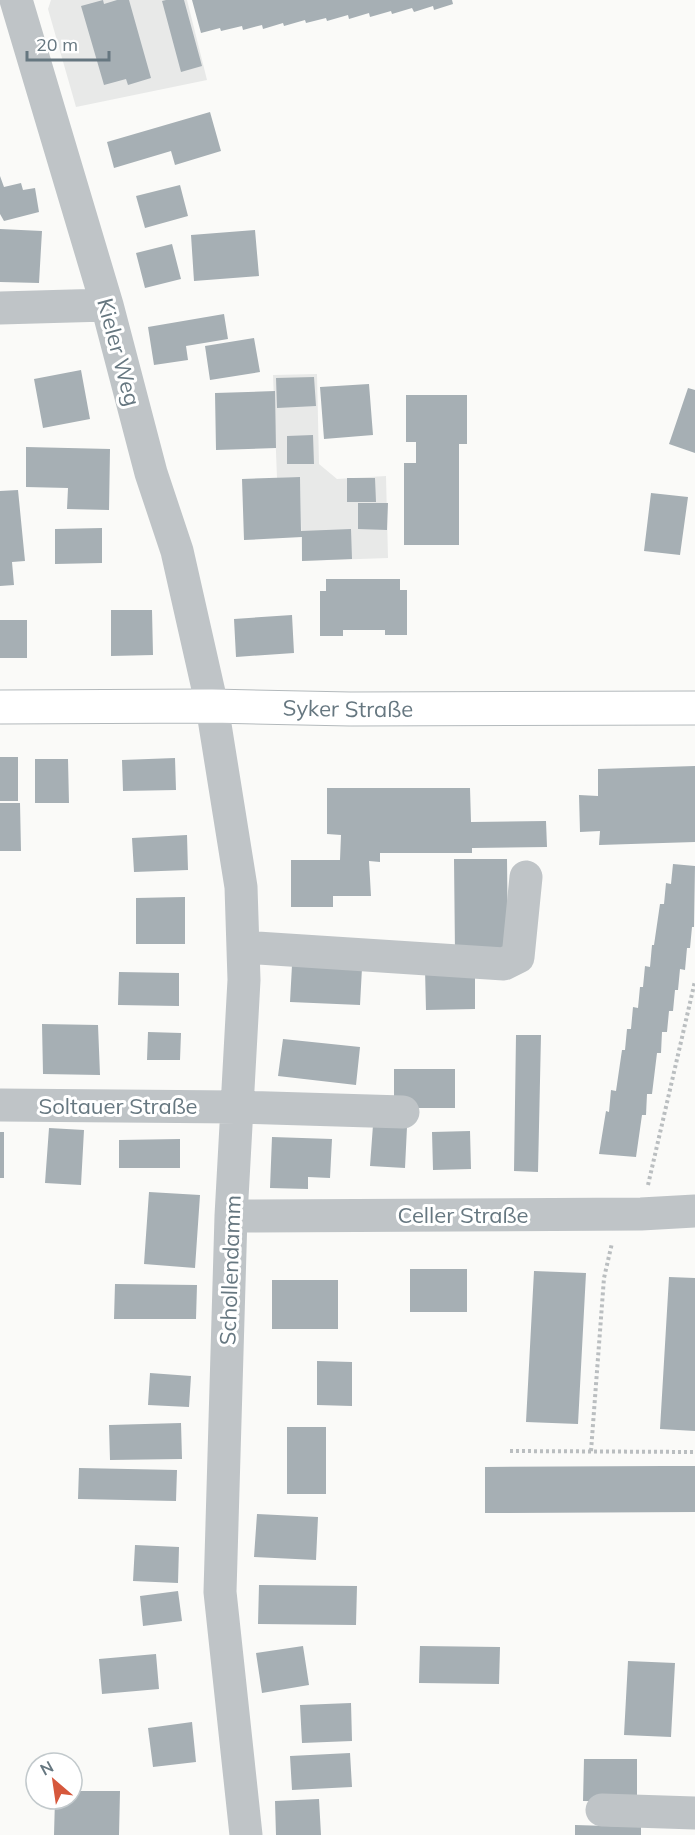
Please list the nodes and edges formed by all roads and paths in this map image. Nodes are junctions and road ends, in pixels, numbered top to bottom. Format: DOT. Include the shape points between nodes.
graph roads {
  1 [pos="16,0"];
  2 [pos="107,305"];
  3 [pos="0,308"];
  4 [pos="212,706"];
  5 [pos="0,707"];
  6 [pos="695,708"];
  7 [pos="526,877"];
  8 [pos="243,947"];
  9 [pos="695,981"];
  10 [pos="0,1105"];
  11 [pos="237,1107"];
  12 [pos="403,1112"];
  13 [pos="695,1211"];
  14 [pos="630,1214"];
  15 [pos="231,1216"];
  16 [pos="510,1451"];
  17 [pos="591,1451"];
  18 [pos="695,1452"];
  19 [pos="602,1810"];
  20 [pos="695,1813"];
  21 [pos="246,1835"];
  1 -- 2 [label="street, Kieler Weg"];
  2 -- 3 [label="street"];
  2 -- 4 [label="street, Kieler Weg" via="151,473 177,551"];
  4 -- 5 [label="main road, Syker Straße"];
  4 -- 6 [label="main road, Syker Straße"];
  4 -- 8 [label="street, Schollendamm" via="242,887"];
  7 -- 8 [label="street" via="518,957 504,964"];
  8 -- 11 [label="street, Schollendamm"];
  9 -- 14 [label="path"];
  10 -- 11 [label="street, Soltauer Straße"];
  11 -- 12 [label="street, Soltauer Straße"];
  11 -- 15 [label="street, Schollendamm"];
  13 -- 14 [label="street, Celler Straße"];
  14 -- 15 [label="street, Celler Straße"];
  14 -- 17 [label="path" via="604,1278"];
  15 -- 21 [label="street, Schollendamm" via="220,1592"];
  16 -- 17 [label="path"];
  17 -- 18 [label="path"];
  19 -- 20 [label="street"];
}
